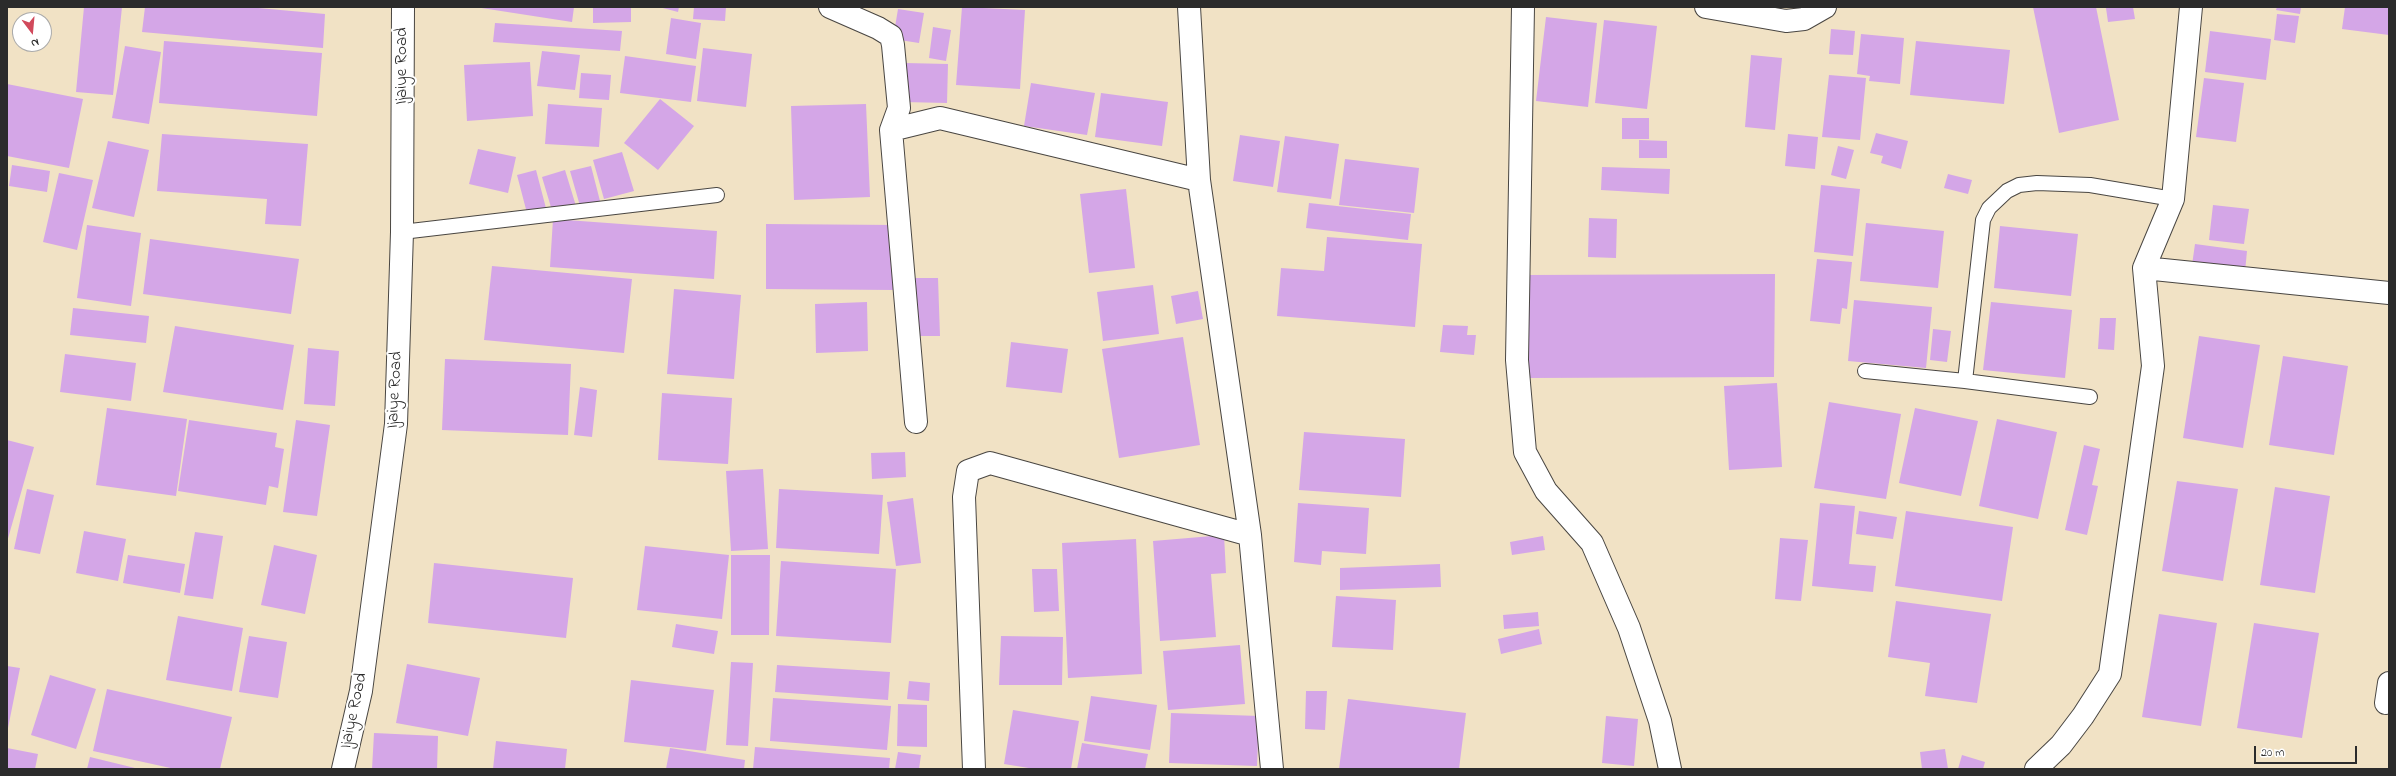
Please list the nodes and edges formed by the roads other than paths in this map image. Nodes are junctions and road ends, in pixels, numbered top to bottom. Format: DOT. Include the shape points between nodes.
graph roads {
  1 [pos="403,7"];
  2 [pos="830,7"];
  3 [pos="1189,7"];
  4 [pos="1523,7"];
  5 [pos="1706,7"];
  6 [pos="1825,7"];
  7 [pos="2190,7"];
  8 [pos="891,130"];
  9 [pos="1199,180"];
  10 [pos="717,196"];
  11 [pos="2173,199"];
  12 [pos="402,232"];
  13 [pos="2144,268"];
  14 [pos="2389,293"];
  15 [pos="1865,371"];
  16 [pos="1965,381"];
  17 [pos="2090,397"];
  18 [pos="916,422"];
  19 [pos="1250,535"];
  20 [pos="343,769"];
  21 [pos="974,769"];
  22 [pos="1272,769"];
  23 [pos="1670,769"];
  24 [pos="2036,769"];
  1 -- 12 [label="street, Ijaiye Road"];
  2 -- 8 [label="street" via="891,36 899,108"];
  3 -- 9 [label="street"];
  4 -- 23 [label="street" via="1517,360 1525,452 1546,490 1592,542 1630,628 1660,721"];
  5 -- 6 [label="street" via="1786,22 1804,19"];
  7 -- 11 [label="street"];
  8 -- 9 [label="street" via="940,118"];
  8 -- 18 [label="street"];
  9 -- 19 [label="street"];
  10 -- 12 [label="lane"];
  11 -- 13 [label="street"];
  11 -- 16 [label="lane" via="2056,182 2019,185 1998,198 1983,220"];
  12 -- 20 [label="street, Ijaiye Road" via="396,424 361,691"];
  13 -- 14 [label="street"];
  13 -- 24 [label="street" via="2153,366 2110,674 2083,716 2061,744"];
  15 -- 16 [label="lane"];
  16 -- 17 [label="lane"];
  19 -- 21 [label="street" via="990,463 968,471 964,497"];
  19 -- 22 [label="street"];
}
